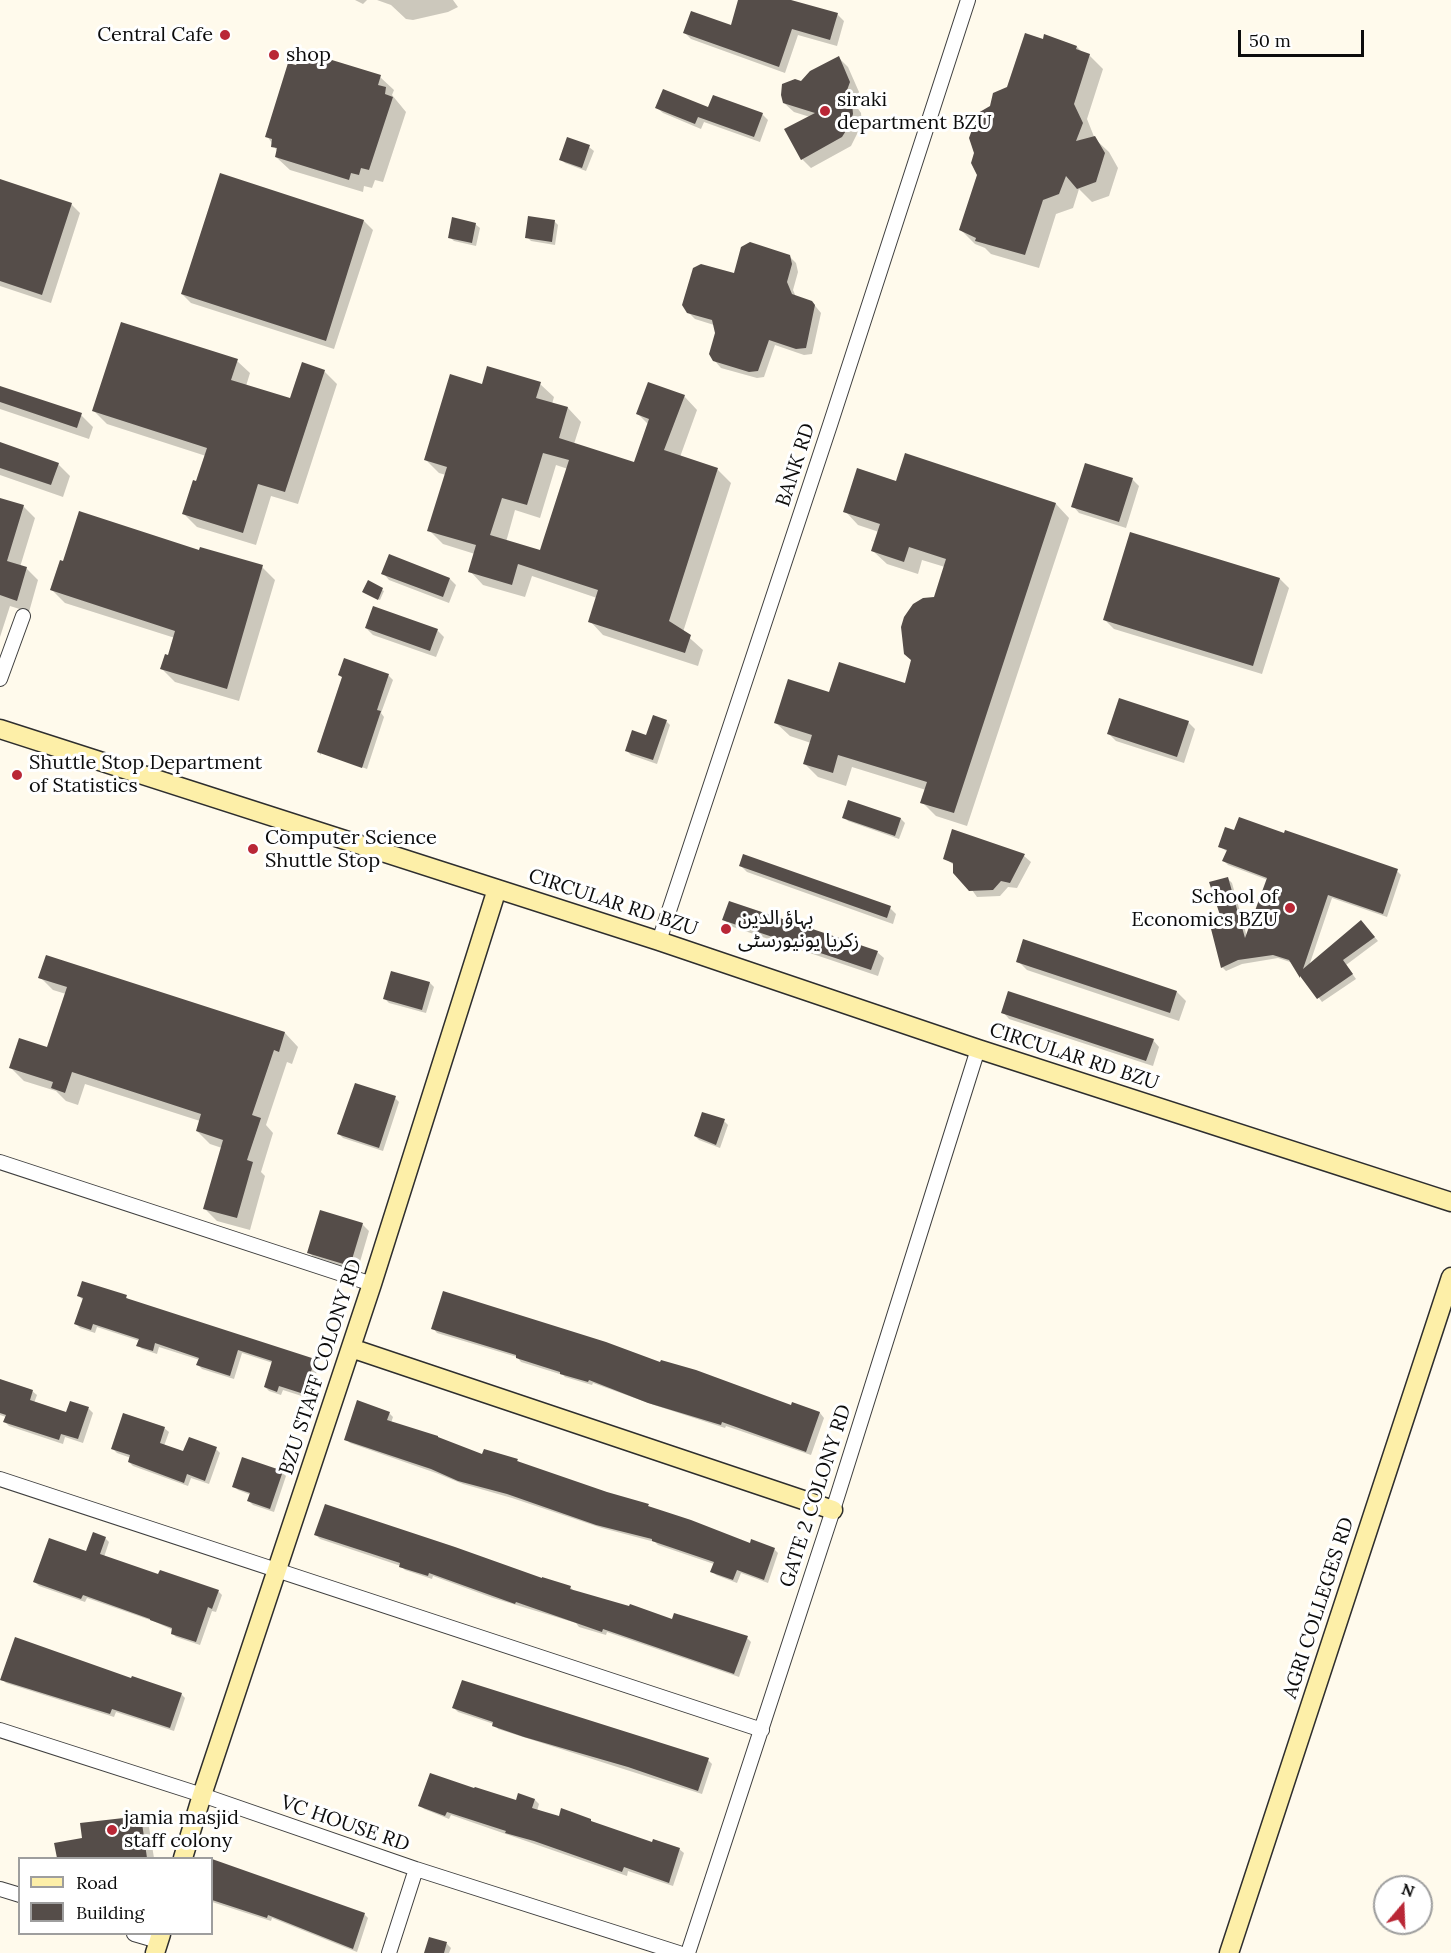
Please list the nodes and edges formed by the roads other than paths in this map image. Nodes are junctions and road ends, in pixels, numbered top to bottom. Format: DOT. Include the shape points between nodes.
graph roads {
  1 [pos="968,0"];
  2 [pos="23,616"];
  3 [pos="0,679"];
  4 [pos="0,729"];
  5 [pos="497,889"];
  6 [pos="659,941"];
  7 [pos="978,1049"];
  8 [pos="0,1162"];
  9 [pos="1451,1202"];
  10 [pos="1451,1277"];
  11 [pos="372,1284"];
  12 [pos="351,1348"];
  13 [pos="0,1479"];
  14 [pos="833,1510"];
  15 [pos="277,1571"];
  16 [pos="0,1730"];
  17 [pos="762,1730"];
  18 [pos="202,1795"];
  19 [pos="183,1857"];
  20 [pos="416,1869"];
  21 [pos="0,1889"];
  22 [pos="18,1894"];
  23 [pos="137,1935"];
  24 [pos="158,1943"];
  25 [pos="389,1953"];
  26 [pos="679,1953"];
  27 [pos="688,1953"];
  28 [pos="1229,1953"];
  1 -- 6 [label="street, BANK RD"];
  2 -- 3 [label="street"];
  4 -- 5 [label="street, CIRCULAR RD BZU"];
  5 -- 6 [label="street, CIRCULAR RD BZU"];
  5 -- 11 [label="street, BZU STAFF COLONY RD"];
  6 -- 7 [label="street, CIRCULAR RD BZU"];
  7 -- 9 [label="street, CIRCULAR RD BZU"];
  7 -- 14 [label="street, GATE 2 COLONY RD"];
  8 -- 11 [label="street"];
  10 -- 28 [label="street, AGRI COLLEGES RD"];
  11 -- 12 [label="street, BZU STAFF COLONY RD"];
  12 -- 14 [label="street"];
  12 -- 15 [label="street, BZU STAFF COLONY RD"];
  13 -- 15 [label="street"];
  14 -- 17 [label="street, GATE 2 COLONY RD"];
  15 -- 17 [label="street"];
  15 -- 18 [label="street, BZU STAFF COLONY RD"];
  16 -- 18 [label="street, VC HOUSE RD"];
  17 -- 27 [label="street, GATE 2 COLONY RD"];
  18 -- 19 [label="street, BZU STAFF COLONY RD"];
  18 -- 20 [label="street, VC HOUSE RD"];
  20 -- 25 [label="street"];
  20 -- 26 [label="street, VC HOUSE RD"];
  21 -- 22 [label="street"];
  23 -- 24 [label="street"];
}
